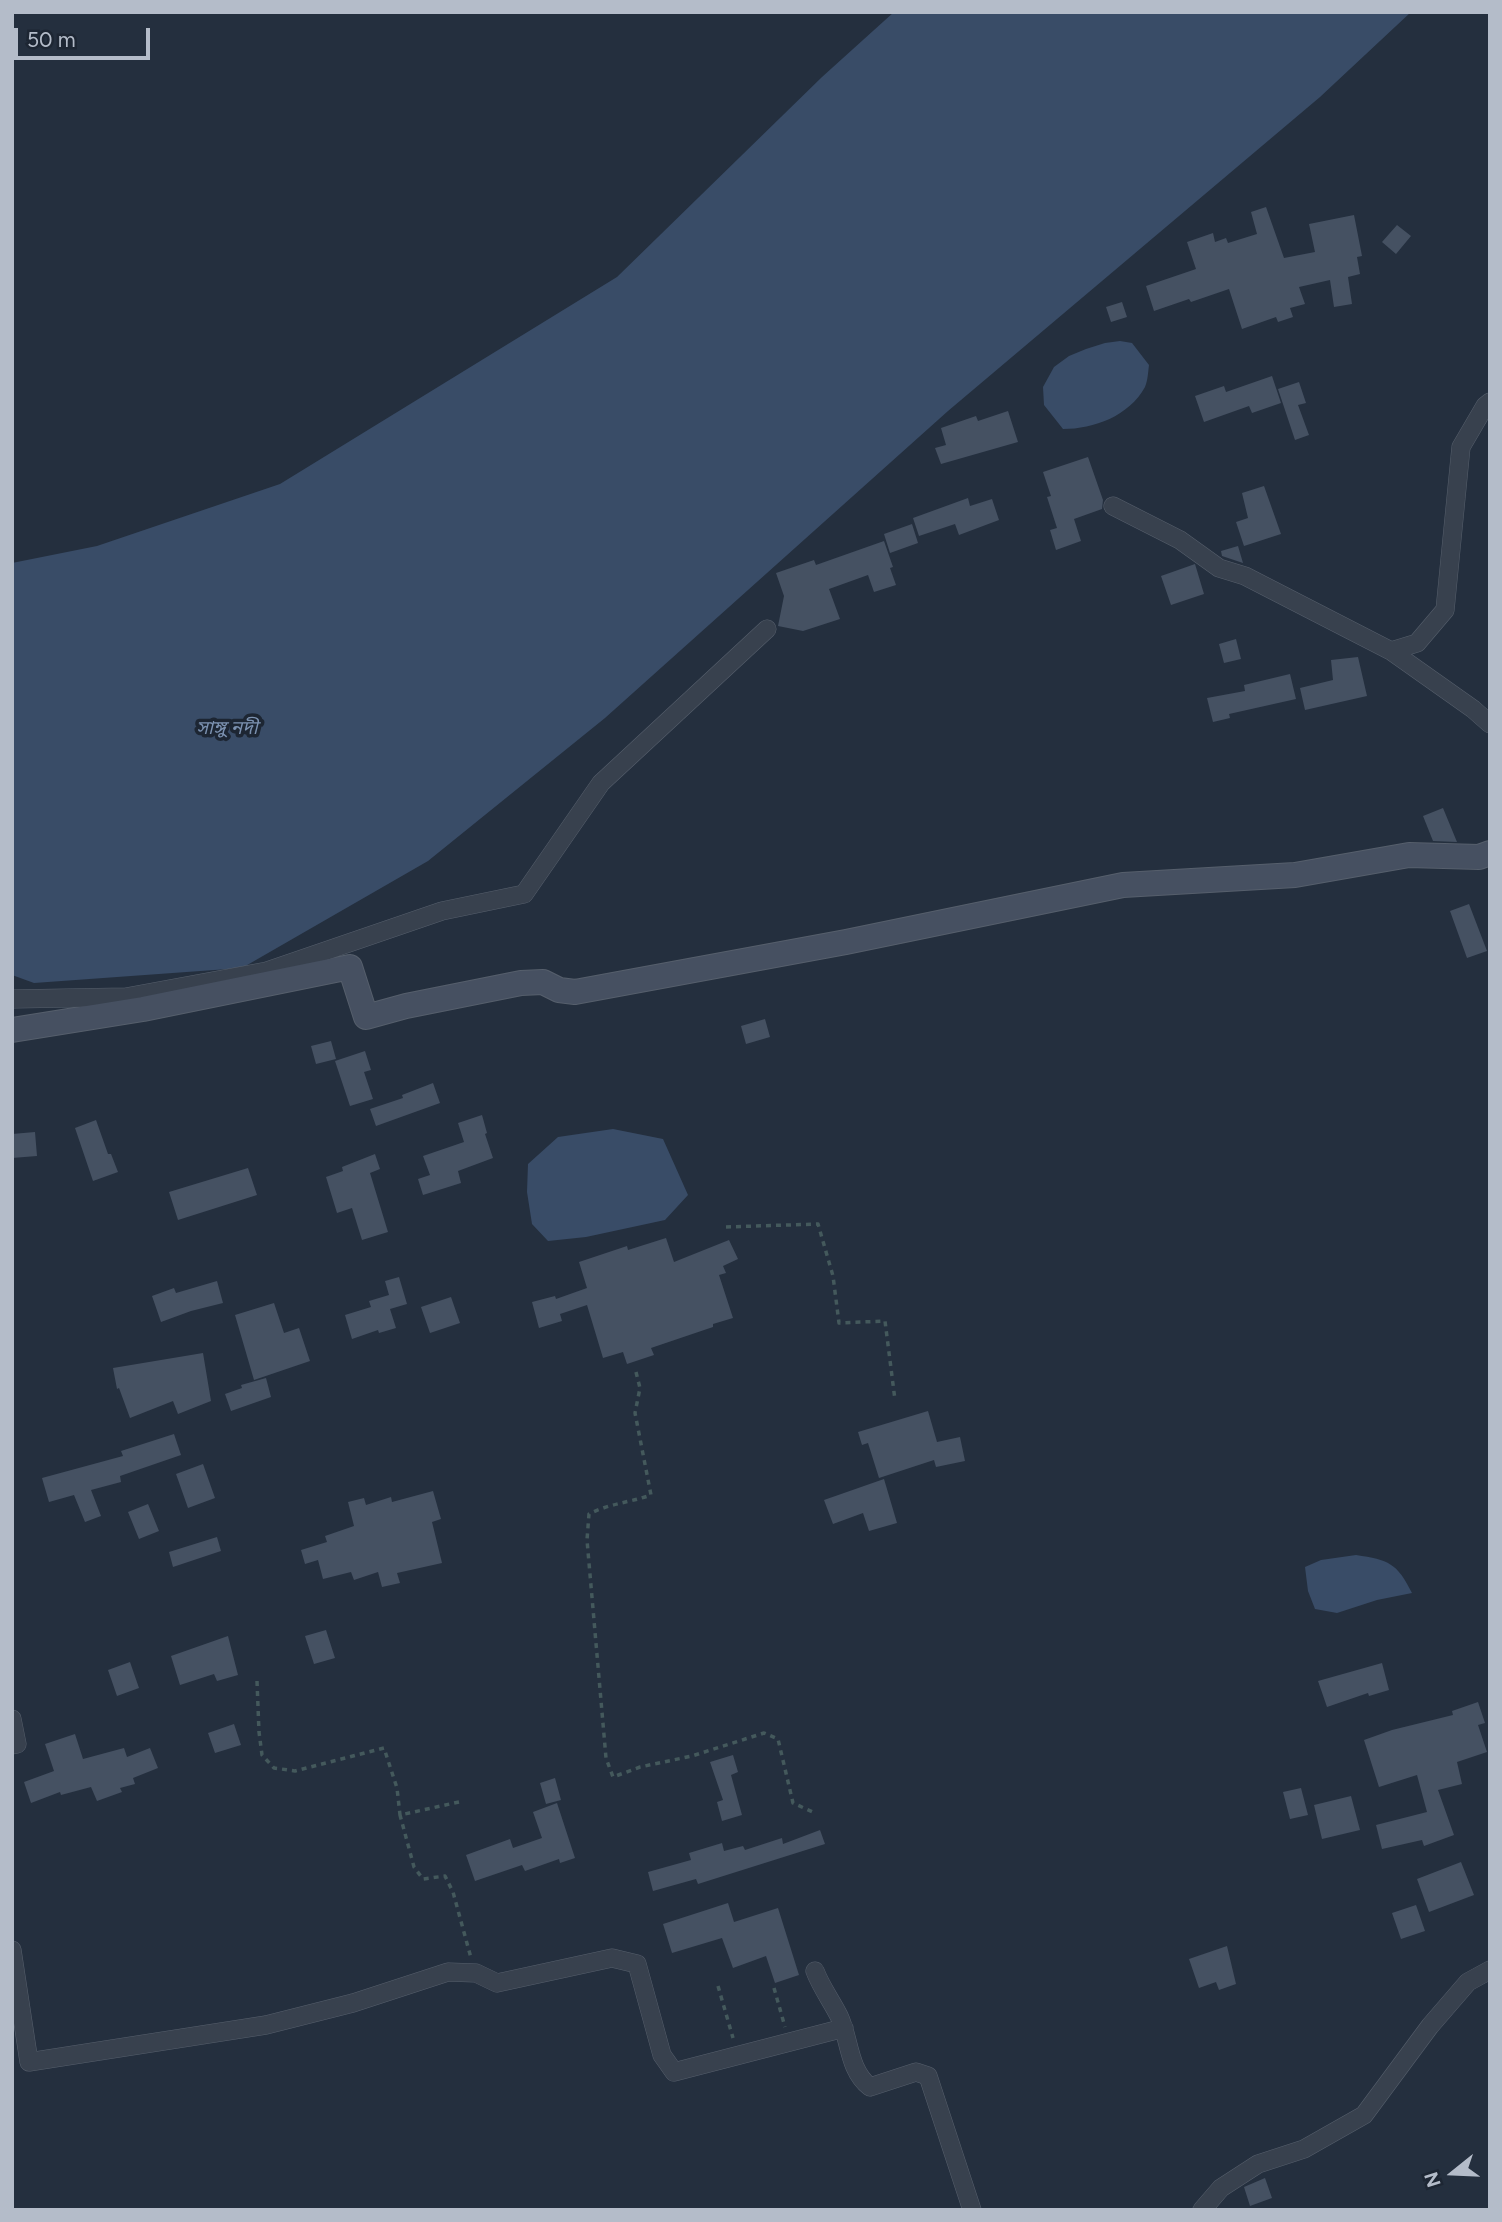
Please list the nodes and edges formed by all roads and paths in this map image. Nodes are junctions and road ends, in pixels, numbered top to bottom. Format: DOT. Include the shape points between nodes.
graph roads {
  1 [pos="1490,402"];
  2 [pos="1113,506"];
  3 [pos="767,629"];
  4 [pos="1391,651"];
  5 [pos="1490,724"];
  6 [pos="1490,853"];
  7 [pos="12,999"];
  8 [pos="12,1030"];
  9 [pos="726,1227"];
  10 [pos="636,1372"];
  11 [pos="895,1400"];
  12 [pos="257,1681"];
  13 [pos="12,1719"];
  14 [pos="12,1745"];
  15 [pos="459,1802"];
  16 [pos="816,1813"];
  17 [pos="400,1815"];
  18 [pos="12,1950"];
  19 [pos="815,1970"];
  20 [pos="1490,1970"];
  21 [pos="476,1973"];
  22 [pos="718,1986"];
  23 [pos="774,1988"];
  24 [pos="844,2028"];
  25 [pos="790,2042"];
  26 [pos="745,2054"];
  27 [pos="20,2063"];
  28 [pos="972,2210"];
  29 [pos="1202,2210"];
  1 -- 4 [label="street" via="1461,447 1445,610 1417,643"];
  2 -- 4 [label="street" via="1180,540 1219,568 1245,576"];
  3 -- 7 [label="street" via="601,783 524,894 442,911 267,971 126,997"];
  4 -- 5 [label="street"];
  6 -- 8 [label="main road" via="1479,857 1409,855 1295,875 1123,885 575,992 543,982 521,983 366,1017 350,967"];
  9 -- 11 [label="path" via="818,1224 833,1276 839,1323 885,1321"];
  10 -- 16 [label="path" via="640,1388 635,1413 651,1495 589,1514 587,1540 606,1758 612,1777 764,1733 778,1739 793,1802"];
  12 -- 17 [label="path" via="262,1755 274,1768 295,1771 384,1748"];
  13 -- 14 [label="street" via="17,1744"];
  15 -- 17 [label="path"];
  17 -- 21 [label="path" via="414,1867 423,1879 445,1876 449,1884"];
  18 -- 27 [label="street"];
  19 -- 24 [label="street"];
  20 -- 29 [label="street" via="1468,1982 1364,2115 1304,2149 1258,2164 1221,2188"];
  21 -- 26 [label="street" via="496,1983 612,1958 637,1964 662,2055 674,2072"];
  21 -- 27 [label="street" via="448,1972 266,2025"];
  22 -- 26 [label="path" via="734,2039"];
  23 -- 25 [label="path"];
  24 -- 25 [label="street"];
  24 -- 28 [label="street" via="860,2079 870,2087 916,2072 928,2076"];
  25 -- 26 [label="street"];
}
